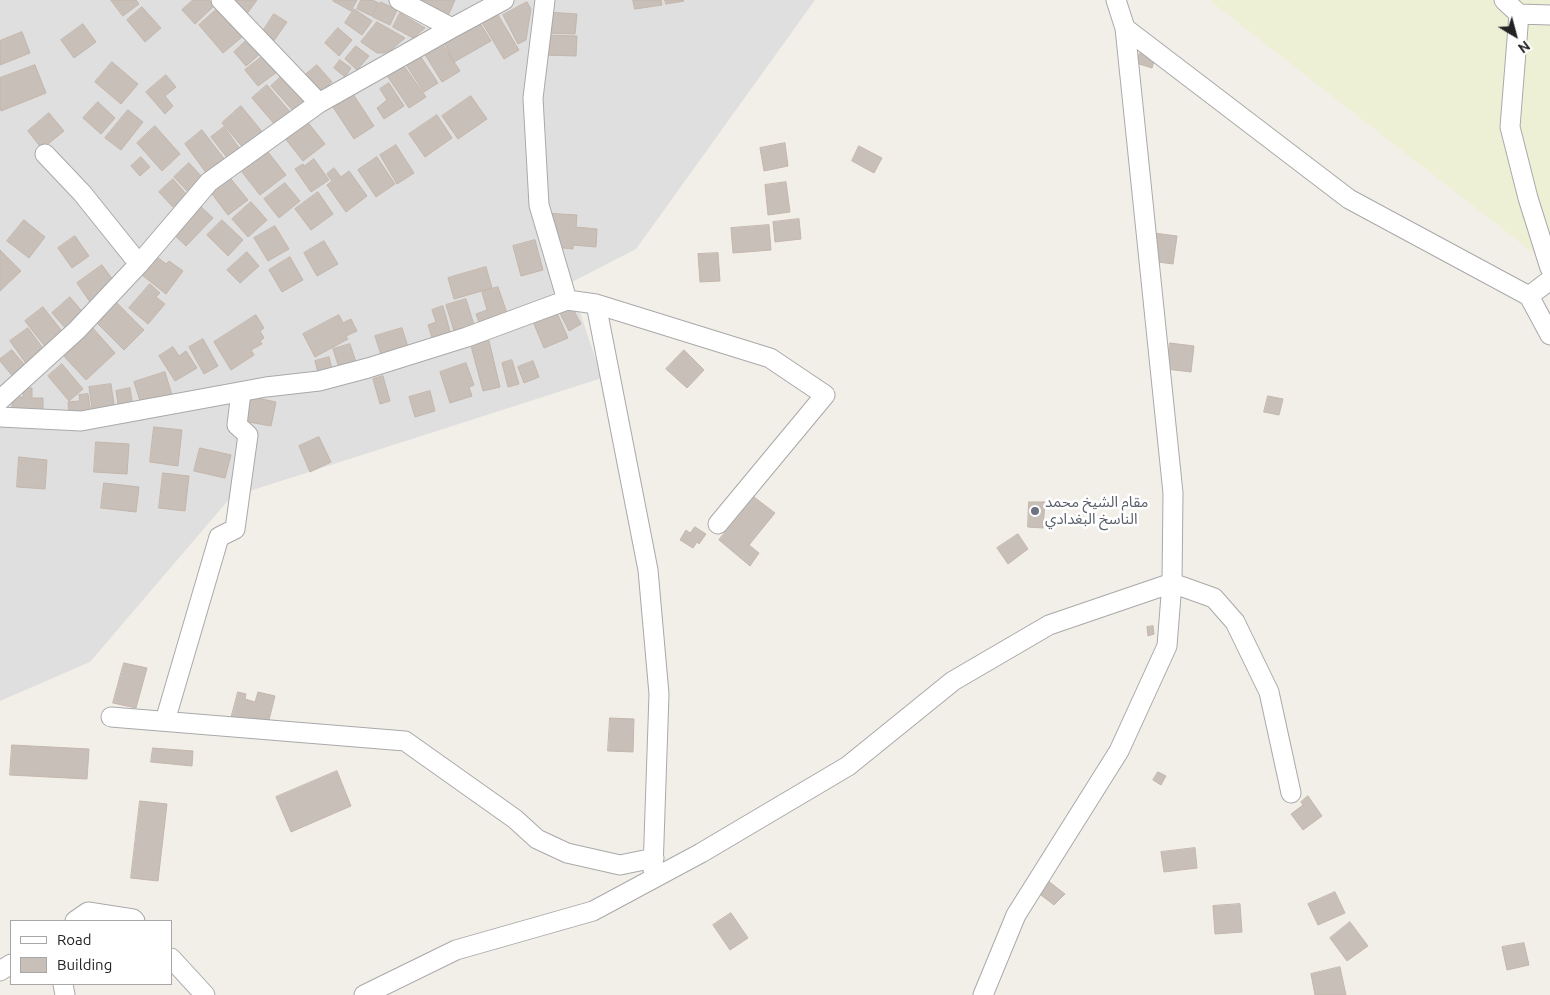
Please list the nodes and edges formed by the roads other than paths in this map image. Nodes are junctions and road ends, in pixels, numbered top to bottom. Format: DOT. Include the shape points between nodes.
graph roads {
  1 [pos="221,0"];
  2 [pos="400,0"];
  3 [pos="504,0"];
  4 [pos="546,0"];
  5 [pos="1116,0"];
  6 [pos="1504,0"];
  7 [pos="1519,14"];
  8 [pos="1550,15"];
  9 [pos="452,28"];
  10 [pos="1125,28"];
  11 [pos="319,103"];
  12 [pos="45,154"];
  13 [pos="139,264"];
  14 [pos="1550,268"];
  15 [pos="1550,280"];
  16 [pos="1529,296"];
  17 [pos="567,300"];
  18 [pos="596,304"];
  19 [pos="1550,334"];
  20 [pos="241,392"];
  21 [pos="0,400"];
  22 [pos="0,417"];
  23 [pos="718,524"];
  24 [pos="1172,583"];
  25 [pos="111,717"];
  26 [pos="165,721"];
  27 [pos="1291,793"];
  28 [pos="654,858"];
  29 [pos="653,879"];
  30 [pos="76,920"];
  31 [pos="134,920"];
  32 [pos="172,959"];
  33 [pos="205,995"];
  34 [pos="364,995"];
  35 [pos="983,995"];
  1 -- 11 [label="street"];
  2 -- 9 [label="street"];
  3 -- 9 [label="street"];
  4 -- 17 [label="street" via="533,98 539,205"];
  5 -- 10 [label="street"];
  6 -- 7 [label="street"];
  7 -- 8 [label="street"];
  7 -- 14 [label="street" via="1510,128"];
  9 -- 11 [label="street"];
  10 -- 16 [label="street" via="1349,199"];
  10 -- 24 [label="street" via="1173,493"];
  11 -- 13 [label="street" via="209,182"];
  12 -- 13 [label="street" via="82,193"];
  13 -- 21 [label="street" via="77,330"];
  15 -- 16 [label="street"];
  16 -- 19 [label="street"];
  17 -- 18 [label="street"];
  17 -- 20 [label="street" via="468,337 368,368 319,381"];
  18 -- 23 [label="street" via="770,358 825,395"];
  18 -- 28 [label="street" via="648,570 659,694"];
  20 -- 22 [label="street" via="81,421"];
  20 -- 26 [label="street" via="237,425 248,435 235,529 219,537"];
  24 -- 27 [label="street" via="1214,598 1235,622 1269,692"];
  24 -- 29 [label="street" via="1049,624 953,681 848,766"];
  24 -- 35 [label="street" via="1167,646 1119,751 1016,915"];
  25 -- 26 [label="street"];
  26 -- 28 [label="street" via="405,741 515,819 537,839 567,854 620,865"];
  28 -- 29 [label="street"];
  29 -- 34 [label="street" via="593,911 456,950"];
  30 -- 31 [label="street" via="88,912"];
  32 -- 33 [label="street"];
}
